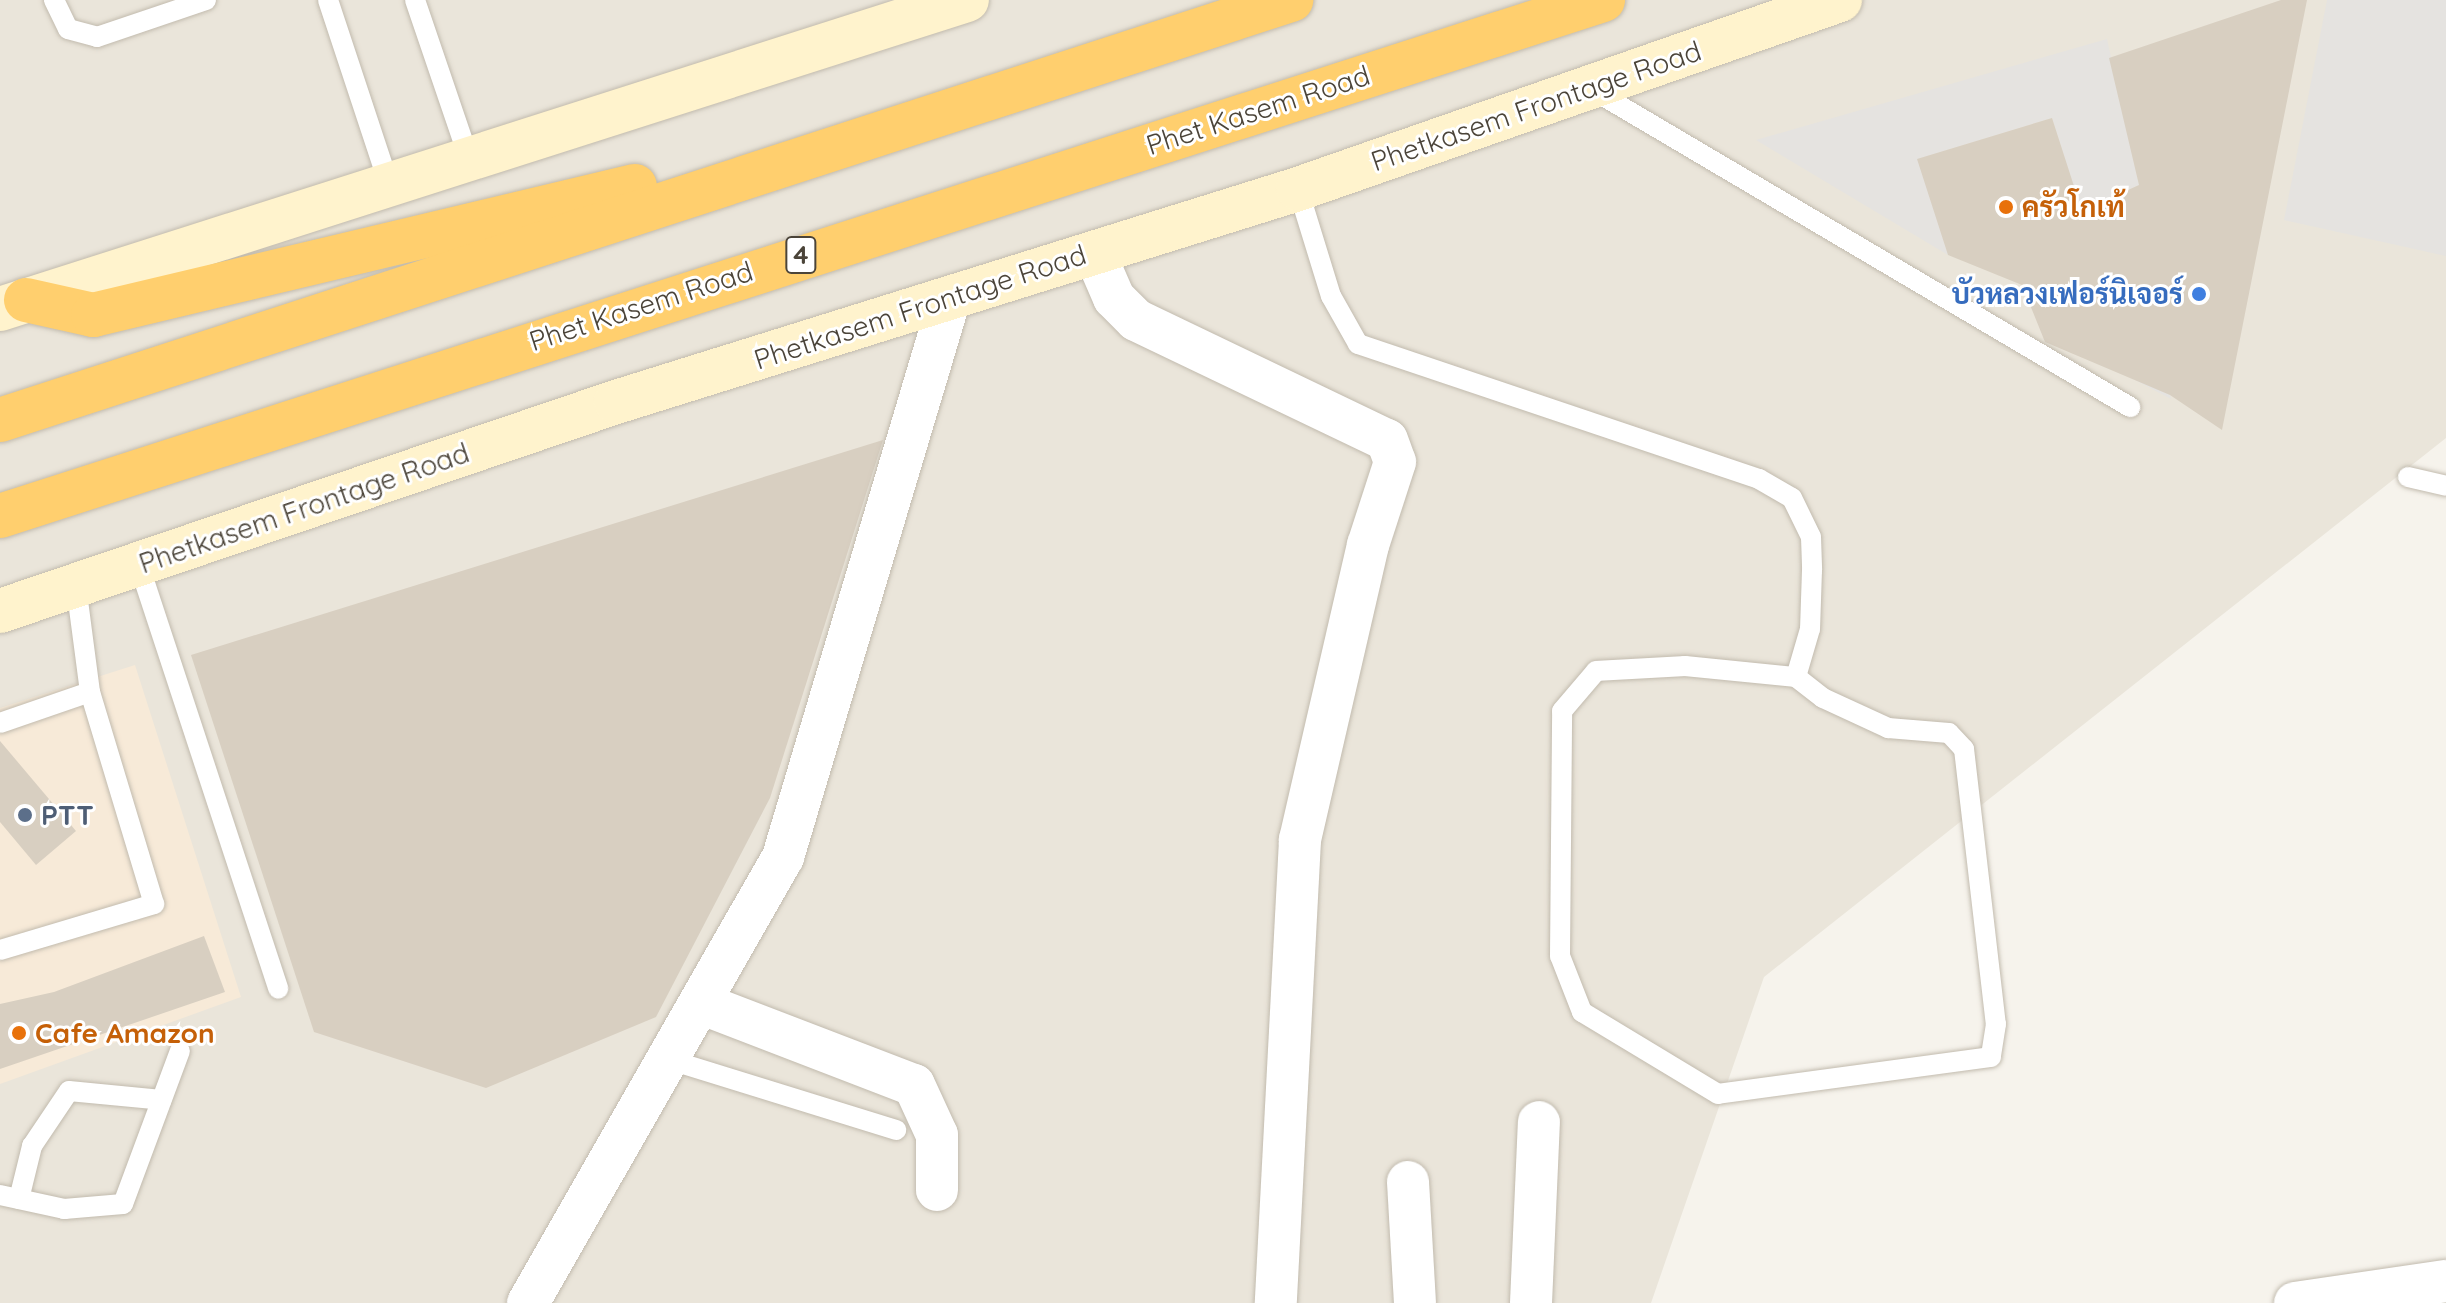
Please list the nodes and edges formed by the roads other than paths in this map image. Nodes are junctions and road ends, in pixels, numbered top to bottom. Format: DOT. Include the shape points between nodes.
graph roads {
  1 [pos="54,0"];
  2 [pos="206,0"];
  3 [pos="328,0"];
  4 [pos="415,0"];
  5 [pos="967,0"];
  6 [pos="1291,0"];
  7 [pos="1603,0"];
  8 [pos="1840,0"];
  9 [pos="151,9"];
  10 [pos="1590,88"];
  11 [pos="470,162"];
  12 [pos="390,188"];
  13 [pos="1298,189"];
  14 [pos="673,202"];
  15 [pos="1094,252"];
  16 [pos="950,298"];
  17 [pos="13,305"];
  18 [pos="2130,407"];
  19 [pos="0,420"];
  20 [pos="2408,477"];
  21 [pos="2446,486"];
  22 [pos="0,516"];
  23 [pos="139,565"];
  24 [pos="76,586"];
  25 [pos="0,611"];
  26 [pos="1796,677"];
  27 [pos="90,692"];
  28 [pos="0,723"];
  29 [pos="0,950"];
  30 [pos="278,989"];
  31 [pos="700,1003"];
  32 [pos="180,1051"];
  33 [pos="667,1059"];
  34 [pos="162,1100"];
  35 [pos="1539,1122"];
  36 [pos="896,1130"];
  37 [pos="1408,1182"];
  38 [pos="937,1190"];
  39 [pos="9,1197"];
  40 [pos="2446,1281"];
  41 [pos="528,1303"];
  42 [pos="1276,1303"];
  43 [pos="1415,1303"];
  44 [pos="1531,1303"];
  45 [pos="2295,1303"];
  1 -- 9 [label="lane" via="68,29 86,37"];
  2 -- 9 [label="lane"];
  3 -- 12 [label="lane"];
  4 -- 11 [label="lane"];
  5 -- 11 [label="main road"];
  6 -- 14 [label="highway"];
  7 -- 22 [label="highway, Phet Kasem Road / 4"];
  8 -- 10 [label="main road, Phetkasem Frontage Road"];
  10 -- 13 [label="main road, Phetkasem Frontage Road"];
  10 -- 18 [label="lane"];
  11 -- 12 [label="main road"];
  12 -- 17 [label="main road"];
  13 -- 15 [label="main road, Phetkasem Frontage Road"];
  13 -- 26 [label="lane" via="1331,296 1358,344 1759,479 1792,498 1811,537 1812,570 1810,629"];
  14 -- 17 [label="highway" via="636,186 93,315"];
  14 -- 19 [label="highway"];
  15 -- 16 [label="main road, Phetkasem Frontage Road"];
  15 -- 42 [label="street" via="1114,298 1136,320 1387,440 1395,462 1368,545 1300,840"];
  16 -- 23 [label="main road, Phetkasem Frontage Road" via="616,402"];
  16 -- 31 [label="street" via="783,857"];
  20 -- 21 [label="lane"];
  23 -- 24 [label="main road, Phetkasem Frontage Road"];
  23 -- 30 [label="lane"];
  24 -- 25 [label="main road, Phetkasem Frontage Road"];
  24 -- 27 [label="lane"];
  26 -- 26 [label="lane" via="1685,666 1596,671 1562,711 1560,956 1582,1012 1718,1094 1991,1057 1996,1024 1964,749 1949,733 1888,728 1823,698"];
  27 -- 28 [label="lane"];
  27 -- 29 [label="lane" via="154,904"];
  31 -- 33 [label="street"];
  31 -- 38 [label="street" via="914,1085 937,1135"];
  32 -- 34 [label="lane"];
  33 -- 36 [label="lane"];
  33 -- 41 [label="street"];
  34 -- 39 [label="lane" via="69,1091 32,1146"];
  34 -- 39 [label="lane" via="118,1207 64,1209"];
  35 -- 44 [label="street"];
  37 -- 43 [label="street"];
  40 -- 45 [label="street"];
}
